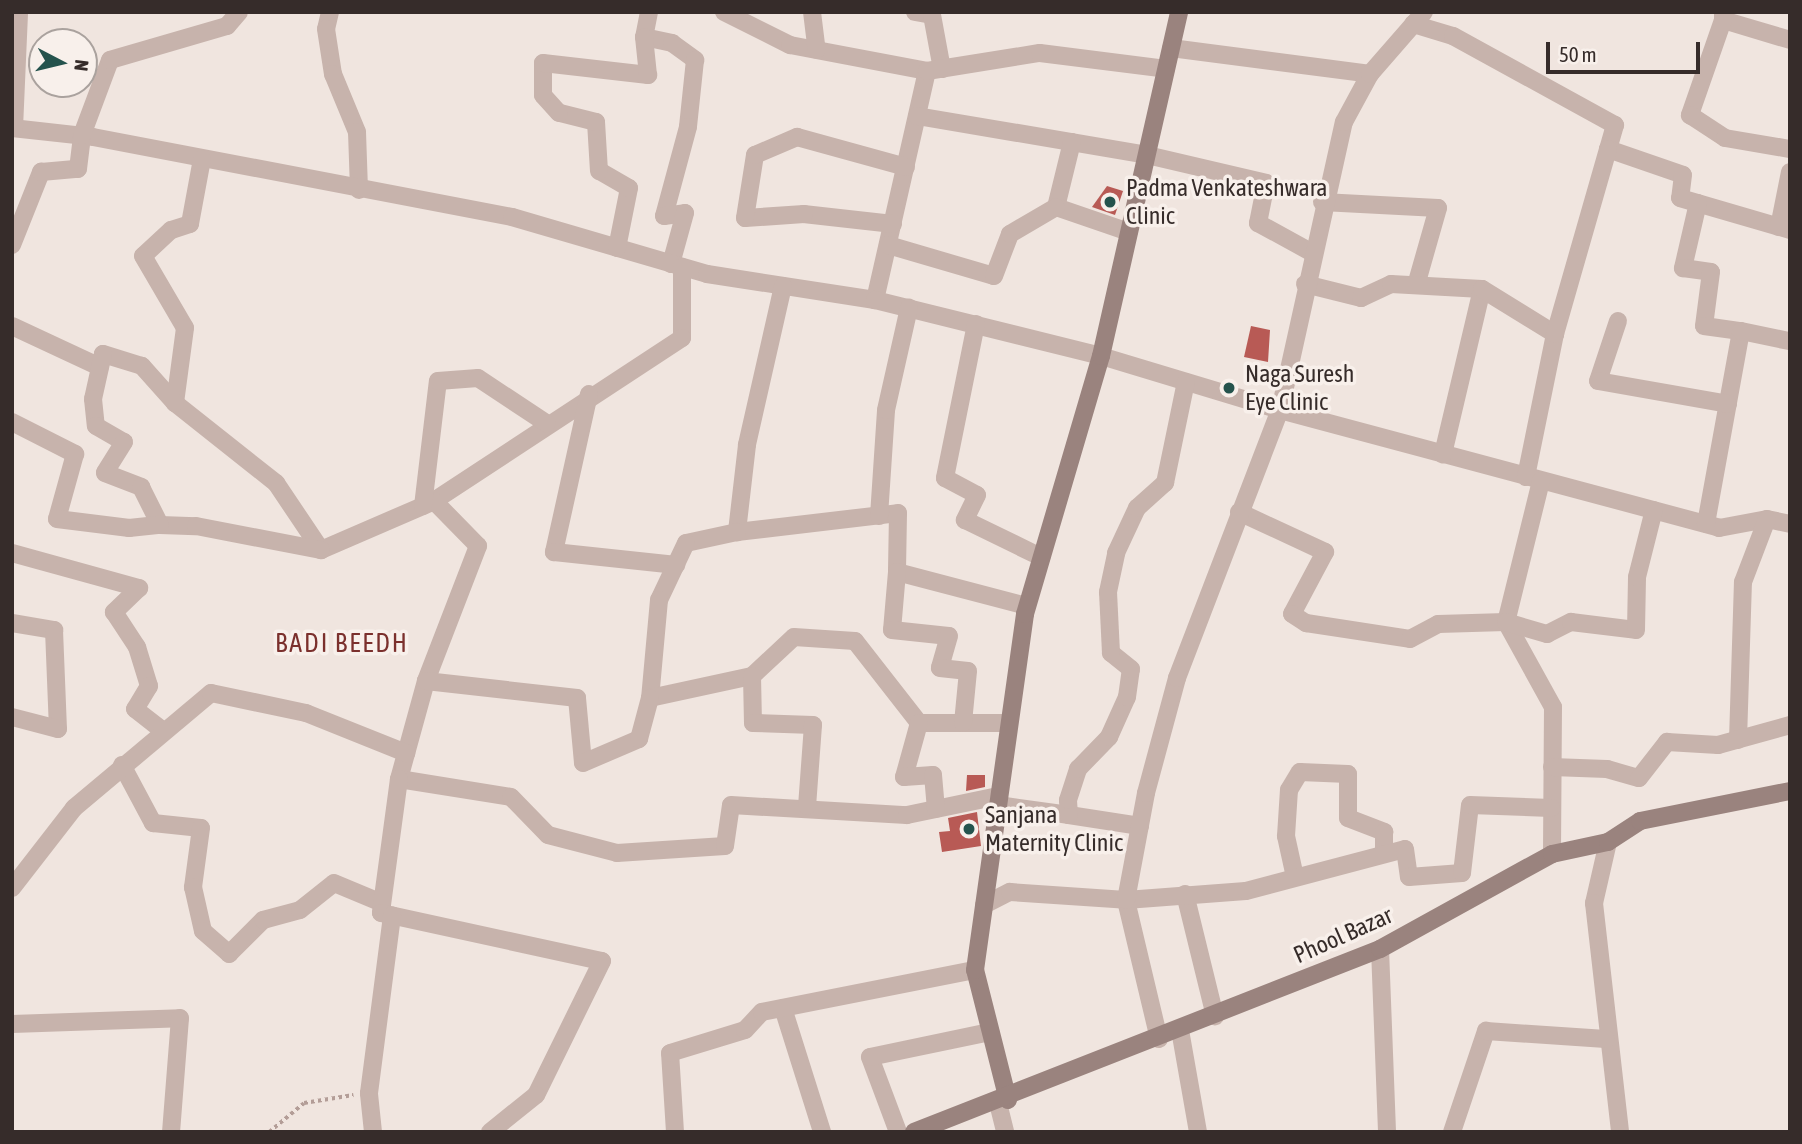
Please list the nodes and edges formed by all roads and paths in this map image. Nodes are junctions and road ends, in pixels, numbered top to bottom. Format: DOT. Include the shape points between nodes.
graph roads {
  1 [pos="19,12"];
  2 [pos="239,12"];
  3 [pos="330,12"];
  4 [pos="649,12"];
  5 [pos="724,12"];
  6 [pos="812,12"];
  7 [pos="915,12"];
  8 [pos="1179,12"];
  9 [pos="1723,16"];
  10 [pos="1419,18"];
  11 [pos="644,37"];
  12 [pos="1790,40"];
  13 [pos="1171,48"];
  14 [pos="817,50"];
  15 [pos="1166,69"];
  16 [pos="934,70"];
  17 [pos="1370,74"];
  18 [pos="917,116"];
  19 [pos="13,128"];
  20 [pos="82,135"];
  21 [pos="1072,142"];
  22 [pos="1608,149"];
  23 [pos="1790,149"];
  24 [pos="1147,155"];
  25 [pos="202,159"];
  26 [pos="906,167"];
  27 [pos="1790,172"];
  28 [pos="359,190"];
  29 [pos="1322,202"];
  30 [pos="1698,203"];
  31 [pos="1056,207"];
  32 [pos="893,224"];
  33 [pos="1785,228"];
  34 [pos="1129,232"];
  35 [pos="12,245"];
  36 [pos="888,245"];
  37 [pos="617,248"];
  38 [pos="1311,252"];
  39 [pos="677,265"];
  40 [pos="1305,284"];
  41 [pos="1416,285"];
  42 [pos="783,286"];
  43 [pos="1482,289"];
  44 [pos="875,300"];
  45 [pos="909,308"];
  46 [pos="1618,321"];
  47 [pos="976,324"];
  48 [pos="12,326"];
  49 [pos="1741,331"];
  50 [pos="1555,334"];
  51 [pos="1789,336"];
  52 [pos="1101,356"];
  53 [pos="100,367"];
  54 [pos="1186,382"];
  55 [pos="589,394"];
  56 [pos="176,403"];
  57 [pos="1728,404"];
  58 [pos="1280,410"];
  59 [pos="12,422"];
  60 [pos="547,424"];
  61 [pos="1443,454"];
  62 [pos="1534,479"];
  63 [pos="428,503"];
  64 [pos="1654,510"];
  65 [pos="1239,512"];
  66 [pos="879,516"];
  67 [pos="1767,519"];
  68 [pos="1706,524"];
  69 [pos="1790,524"];
  70 [pos="160,525"];
  71 [pos="737,532"];
  72 [pos="321,550"];
  73 [pos="12,553"];
  74 [pos="1041,557"];
  75 [pos="676,565"];
  76 [pos="897,572"];
  77 [pos="1027,606"];
  78 [pos="1506,622"];
  79 [pos="12,623"];
  80 [pos="752,676"];
  81 [pos="426,681"];
  82 [pos="650,698"];
  83 [pos="12,717"];
  84 [pos="919,723"];
  85 [pos="963,723"];
  86 [pos="1009,723"];
  87 [pos="1790,725"];
  88 [pos="162,730"];
  89 [pos="1738,740"];
  90 [pos="406,753"];
  91 [pos="122,765"];
  92 [pos="1552,767"];
  93 [pos="399,779"];
  94 [pos="1790,791"];
  95 [pos="998,801"];
  96 [pos="807,806"];
  97 [pos="1551,808"];
  98 [pos="936,809"];
  99 [pos="1069,815"];
  100 [pos="1140,826"];
  101 [pos="1608,842"];
  102 [pos="1384,853"];
  103 [pos="1552,854"];
  104 [pos="1295,877"];
  105 [pos="12,888"];
  106 [pos="1185,894"];
  107 [pos="1126,900"];
  108 [pos="984,905"];
  109 [pos="387,909"];
  110 [pos="1380,949"];
  111 [pos="975,970"];
  112 [pos="783,1008"];
  113 [pos="1215,1016"];
  114 [pos="12,1024"];
  115 [pos="1180,1030"];
  116 [pos="990,1032"];
  117 [pos="1159,1039"];
  118 [pos="1606,1039"];
  119 [pos="369,1093"];
  120 [pos="1003,1101"];
  121 [pos="171,1132"];
  122 [pos="269,1132"];
  123 [pos="373,1132"];
  124 [pos="490,1132"];
  125 [pos="675,1132"];
  126 [pos="822,1132"];
  127 [pos="898,1132"];
  128 [pos="914,1132"];
  129 [pos="1005,1132"];
  130 [pos="1198,1132"];
  131 [pos="1387,1132"];
  132 [pos="1452,1132"];
  133 [pos="1620,1132"];
  1 -- 19 [label="street"];
  2 -- 20 [label="street" via="227,26 110,60"];
  3 -- 28 [label="street" via="326,29 334,75 357,132"];
  4 -- 11 [label="street"];
  5 -- 14 [label="street" via="790,45"];
  6 -- 14 [label="street"];
  7 -- 16 [label="street" via="932,15"];
  8 -- 13 [label="street"];
  9 -- 12 [label="street"];
  9 -- 23 [label="street" via="1690,115 1725,138"];
  10 -- 17 [label="street"];
  10 -- 22 [label="street" via="1615,124"];
  11 -- 37 [label="street" via="648,75 542,63 543,95 559,113 596,122 599,171 629,188"];
  11 -- 39 [label="street" via="672,44 695,60 688,127 664,216 685,213"];
  13 -- 15 [label="street"];
  13 -- 17 [label="street"];
  14 -- 16 [label="street"];
  15 -- 16 [label="street" via="1040,53"];
  15 -- 24 [label="street"];
  16 -- 18 [label="street"];
  17 -- 29 [label="street" via="1344,122"];
  18 -- 21 [label="street"];
  18 -- 26 [label="street"];
  19 -- 20 [label="street"];
  20 -- 25 [label="street"];
  20 -- 35 [label="street" via="78,169 41,172"];
  21 -- 24 [label="street"];
  21 -- 31 [label="street"];
  22 -- 30 [label="street" via="1683,175 1680,198"];
  22 -- 50 [label="street"];
  24 -- 34 [label="street"];
  24 -- 38 [label="street" via="1266,183 1258,223"];
  25 -- 28 [label="street"];
  25 -- 56 [label="street" via="190,224 171,230 143,256 185,328"];
  26 -- 32 [label="street"];
  26 -- 32 [label="street" via="797,137 755,155 745,218 804,214"];
  27 -- 33 [label="street"];
  28 -- 37 [label="street" via="512,217"];
  29 -- 38 [label="street"];
  29 -- 41 [label="street" via="1438,208"];
  30 -- 33 [label="street"];
  30 -- 49 [label="street" via="1683,268 1711,272 1704,326"];
  31 -- 34 [label="street"];
  31 -- 36 [label="street" via="1010,234 994,276"];
  32 -- 36 [label="street"];
  34 -- 52 [label="street"];
  36 -- 44 [label="street"];
  37 -- 39 [label="street"];
  38 -- 40 [label="street"];
  39 -- 42 [label="street"];
  39 -- 55 [label="street" via="682,338"];
  40 -- 41 [label="street" via="1361,298 1391,284"];
  40 -- 58 [label="street"];
  41 -- 43 [label="street"];
  42 -- 44 [label="street"];
  42 -- 71 [label="street" via="747,445"];
  43 -- 50 [label="street"];
  43 -- 61 [label="street"];
  44 -- 45 [label="street"];
  45 -- 47 [label="street"];
  45 -- 66 [label="street" via="886,410"];
  46 -- 57 [label="street" via="1598,381"];
  47 -- 52 [label="street"];
  47 -- 74 [label="street" via="945,478 977,495 965,520"];
  48 -- 53 [label="street"];
  49 -- 51 [label="street"];
  49 -- 57 [label="street"];
  50 -- 62 [label="street"];
  52 -- 54 [label="street"];
  52 -- 74 [label="street"];
  53 -- 56 [label="street" via="103,354 142,366"];
  53 -- 70 [label="street" via="93,399 96,426 124,442 105,472 141,487"];
  54 -- 58 [label="street"];
  54 -- 99 [label="street" via="1165,483 1137,508 1116,553 1108,592 1111,653 1131,669 1127,697 1109,737 1078,769 1068,800"];
  55 -- 60 [label="street"];
  55 -- 75 [label="street" via="554,552"];
  56 -- 72 [label="street" via="276,483"];
  57 -- 68 [label="street"];
  58 -- 61 [label="street"];
  58 -- 65 [label="street"];
  59 -- 70 [label="street" via="75,454 57,519 129,528"];
  60 -- 63 [label="street"];
  60 -- 63 [label="street" via="478,378 438,381"];
  61 -- 62 [label="street"];
  62 -- 64 [label="street"];
  62 -- 78 [label="street"];
  63 -- 72 [label="street"];
  63 -- 81 [label="street" via="478,546"];
  64 -- 68 [label="street"];
  64 -- 78 [label="street" via="1637,576 1636,630 1572,622 1547,634"];
  65 -- 78 [label="street" via="1325,552 1292,614 1306,623 1410,639 1438,624"];
  65 -- 100 [label="street" via="1177,678"];
  66 -- 71 [label="street"];
  66 -- 76 [label="street" via="898,513"];
  67 -- 68 [label="street" via="1719,528"];
  67 -- 69 [label="street"];
  67 -- 89 [label="street" via="1743,582"];
  70 -- 72 [label="street" via="196,526"];
  71 -- 75 [label="street" via="686,543"];
  73 -- 88 [label="street" via="139,588 114,612 137,647 149,686 135,709"];
  74 -- 77 [label="street"];
  75 -- 82 [label="street" via="659,600"];
  76 -- 77 [label="street"];
  76 -- 85 [label="street" via="891,630 949,636 940,668 968,671"];
  77 -- 86 [label="street"];
  78 -- 92 [label="street" via="1553,707"];
  79 -- 83 [label="street" via="54,631 58,729"];
  80 -- 82 [label="street"];
  80 -- 84 [label="street" via="794,637 855,641"];
  80 -- 96 [label="street" via="753,723 813,725"];
  81 -- 82 [label="street" via="577,698 583,763 639,740"];
  81 -- 90 [label="street"];
  84 -- 85 [label="street"];
  84 -- 98 [label="street" via="904,777 933,775"];
  85 -- 86 [label="street"];
  86 -- 95 [label="street"];
  87 -- 89 [label="street"];
  88 -- 90 [label="street" via="211,694 306,713"];
  88 -- 91 [label="street"];
  89 -- 92 [label="street" via="1718,746 1667,743 1639,778 1607,769"];
  90 -- 93 [label="street"];
  91 -- 105 [label="street" via="74,808"];
  91 -- 109 [label="street" via="153,823 201,828 193,887 203,931 229,954 263,920 300,910 334,883"];
  92 -- 97 [label="street"];
  93 -- 96 [label="street" via="511,797 548,835 617,853 726,846 731,805"];
  93 -- 109 [label="street"];
  94 -- 101 [label="street, Phool Bazar" via="1640,821"];
  95 -- 98 [label="street"];
  95 -- 99 [label="street"];
  95 -- 108 [label="street"];
  96 -- 98 [label="street" via="907,815"];
  97 -- 102 [label="street" via="1470,805 1462,873 1409,877 1405,849"];
  97 -- 103 [label="street"];
  99 -- 100 [label="street"];
  100 -- 107 [label="street"];
  101 -- 103 [label="street, Phool Bazar"];
  101 -- 118 [label="street" via="1594,903"];
  102 -- 104 [label="street"];
  102 -- 104 [label="street" via="1384,832 1348,818 1348,775 1300,772 1289,790 1286,836"];
  103 -- 110 [label="street, Phool Bazar"];
  104 -- 106 [label="street" via="1246,891"];
  106 -- 107 [label="street"];
  106 -- 113 [label="street"];
  107 -- 108 [label="street" via="1010,892"];
  107 -- 117 [label="street"];
  108 -- 111 [label="street"];
  109 -- 119 [label="street"];
  109 -- 124 [label="street" via="602,961 536,1095"];
  110 -- 113 [label="street, Phool Bazar"];
  110 -- 131 [label="street"];
  111 -- 112 [label="street"];
  111 -- 116 [label="street"];
  112 -- 125 [label="street" via="762,1012 745,1030 670,1053"];
  112 -- 126 [label="street"];
  113 -- 115 [label="street, Phool Bazar"];
  114 -- 121 [label="street" via="180,1018"];
  115 -- 117 [label="street, Phool Bazar"];
  115 -- 130 [label="street"];
  116 -- 120 [label="street"];
  116 -- 127 [label="street" via="870,1057"];
  117 -- 120 [label="street, Phool Bazar"];
  118 -- 132 [label="street" via="1486,1031"];
  118 -- 133 [label="street" via="1618,1082"];
  119 -- 122 [label="path" via="304,1103"];
  119 -- 123 [label="street"];
  120 -- 128 [label="street, Phool Bazar"];
  120 -- 129 [label="street"];
}
